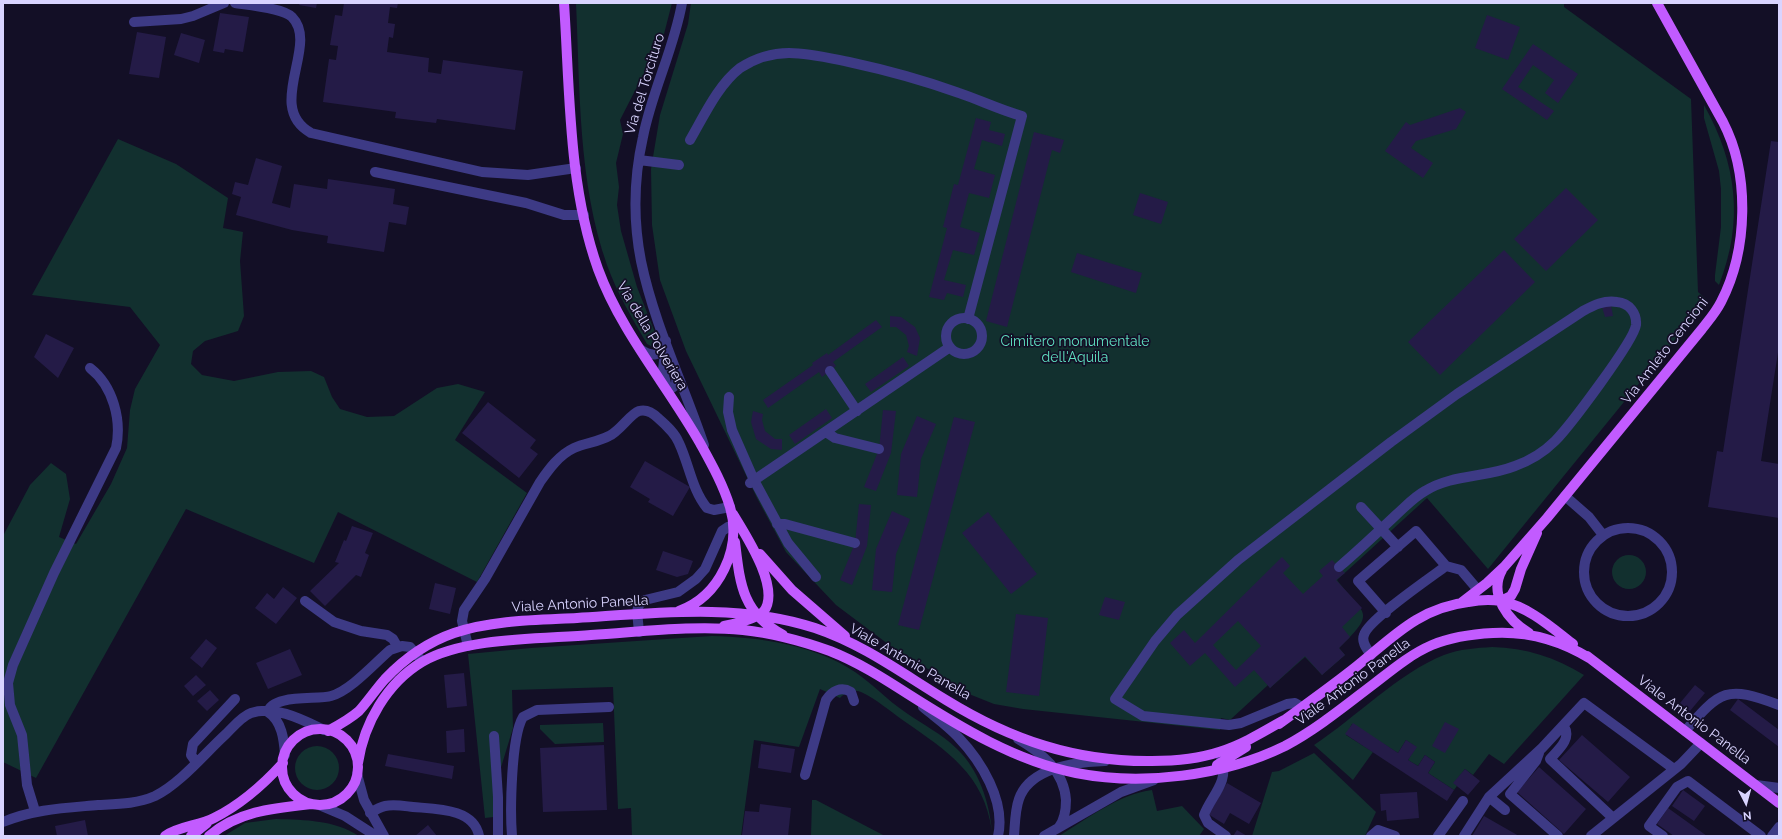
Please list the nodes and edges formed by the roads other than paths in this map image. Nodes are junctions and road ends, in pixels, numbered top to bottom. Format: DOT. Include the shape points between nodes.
graph roads {
  1 [pos="224,3"];
  2 [pos="236,3"];
  3 [pos="564,3"];
  4 [pos="682,3"];
  5 [pos="1657,3"];
  6 [pos="134,22"];
  7 [pos="690,140"];
  8 [pos="639,160"];
  9 [pos="679,165"];
  10 [pos="576,168"];
  11 [pos="375,172"];
  12 [pos="584,215"];
  13 [pos="968,319"];
  14 [pos="665,341"];
  15 [pos="950,347"];
  16 [pos="640,349"];
  17 [pos="675,364"];
  18 [pos="90,368"];
  19 [pos="830,371"];
  20 [pos="665,387"];
  21 [pos="728,397"];
  22 [pos="857,410"];
  23 [pos="826,432"];
  24 [pos="879,449"];
  25 [pos="707,456"];
  26 [pos="752,482"];
  27 [pos="1566,496"];
  28 [pos="730,507"];
  29 [pos="1361,507"];
  30 [pos="1547,518"];
  31 [pos="777,524"];
  32 [pos="733,526"];
  33 [pos="1381,529"];
  34 [pos="1603,535"];
  35 [pos="855,543"];
  36 [pos="752,545"];
  37 [pos="1398,547"];
  38 [pos="1446,566"];
  39 [pos="1339,567"];
  40 [pos="1504,567"];
  41 [pos="816,577"];
  42 [pos="1518,581"];
  43 [pos="1478,590"];
  44 [pos="305,601"];
  45 [pos="1501,601"];
  46 [pos="1461,602"];
  47 [pos="1522,608"];
  48 [pos="667,613"];
  49 [pos="1386,613"];
  50 [pos="638,614"];
  51 [pos="758,614"];
  52 [pos="708,628"];
  53 [pos="464,630"];
  54 [pos="639,632"];
  55 [pos="1532,635"];
  56 [pos="792,639"];
  57 [pos="397,646"];
  58 [pos="468,646"];
  59 [pos="857,646"];
  60 [pos="416,653"];
  61 [pos="1371,655"];
  62 [pos="1591,659"];
  63 [pos="422,662"];
  64 [pos="908,694"];
  65 [pos="235,699"];
  66 [pos="854,701"];
  67 [pos="1779,705"];
  68 [pos="609,707"];
  69 [pos="1302,707"];
  70 [pos="268,712"];
  71 [pos="1284,720"];
  72 [pos="1564,726"];
  73 [pos="326,730"];
  74 [pos="1005,730"];
  75 [pos="1685,731"];
  76 [pos="494,736"];
  77 [pos="1701,743"];
  78 [pos="1538,751"];
  79 [pos="1218,753"];
  80 [pos="284,759"];
  81 [pos="1118,761"];
  82 [pos="196,762"];
  83 [pos="358,764"];
  84 [pos="1223,765"];
  85 [pos="1055,768"];
  86 [pos="1674,769"];
  87 [pos="357,774"];
  88 [pos="805,775"];
  89 [pos="1170,777"];
  90 [pos="1756,786"];
  91 [pos="1779,788"];
  92 [pos="1488,797"];
  93 [pos="1463,801"];
  94 [pos="1779,803"];
  95 [pos="316,805"];
  96 [pos="1505,810"];
  97 [pos="35,811"];
  98 [pos="370,812"];
  99 [pos="214,818"];
  100 [pos="1613,818"];
  101 [pos="3,822"];
  102 [pos="1059,827"];
  103 [pos="1779,828"];
  104 [pos="165,836"];
  105 [pos="191,836"];
  106 [pos="209,836"];
  107 [pos="376,836"];
  108 [pos="384,836"];
  109 [pos="480,836"];
  110 [pos="498,836"];
  111 [pos="512,836"];
  112 [pos="998,836"];
  113 [pos="1014,836"];
  114 [pos="1044,836"];
  115 [pos="1226,836"];
  116 [pos="1371,836"];
  117 [pos="1395,836"];
  118 [pos="1438,836"];
  119 [pos="1464,836"];
  120 [pos="1558,836"];
  121 [pos="1591,836"];
  122 [pos="1663,836"];
  123 [pos="1761,836"];
  124 [pos="1772,836"];
  1 -- 6 [label="street" via="181,19"];
  2 -- 10 [label="street" via="292,16 300,42 292,107 298,124 311,133 482,172 528,175"];
  3 -- 10 [label="main road, Via della Polveriera"];
  4 -- 8 [label="street, Via del Torcituro" via="676,30 648,114"];
  5 -- 27 [label="main road, Via Amleto Cencioni" via="1732,141 1742,187 1740,234 1729,284 1715,311"];
  7 -- 13 [label="street" via="729,78 754,60 773,54 818,56 882,69 1022,116"];
  8 -- 9 [label="street"];
  8 -- 14 [label="street, Via del Torcituro" via="636,204 639,246 649,292"];
  10 -- 12 [label="main road, Via della Polveriera"];
  11 -- 12 [label="street" via="526,203 564,215"];
  12 -- 16 [label="main road, Via della Polveriera" via="596,262 605,285"];
  13 -- 15 [label="street" via="957,320 949,328 946,336"];
  13 -- 15 [label="street" via="976,323 981,330 980,345 966,354"];
  14 -- 16 [label="street" via="664,350 657,355"];
  14 -- 17 [label="street, Via del Torcituro"];
  14 -- 20 [label="street, Via del Torcituro"];
  15 -- 22 [label="street"];
  16 -- 20 [label="main road, Via della Polveriera"];
  17 -- 20 [label="street, Via del Torcituro" via="677,383 672,388"];
  17 -- 25 [label="street, Via del Torcituro"];
  18 -- 97 [label="street" via="105,384 114,407 118,430 116,448 54,573 13,665 8,683 10,705 22,735 27,785"];
  19 -- 22 [label="street"];
  20 -- 25 [label="main road, Via della Polveriera"];
  21 -- 26 [label="street" via="732,430"];
  22 -- 23 [label="street"];
  23 -- 24 [label="street" via="835,438"];
  23 -- 26 [label="street"];
  25 -- 28 [label="main road, Via della Polveriera"];
  26 -- 31 [label="street"];
  27 -- 30 [label="main road, Via Amleto Cencioni"];
  27 -- 34 [label="street"];
  28 -- 32 [label="main road, Via della Polveriera"];
  28 -- 36 [label="main road, Via della Polveriera"];
  28 -- 53 [label="street" via="714,510 707,508 694,484 674,434 652,413 644,410 636,412 618,431 600,440 573,448 550,467 485,580 468,602 463,616"];
  29 -- 33 [label="street"];
  30 -- 40 [label="main road, Via Amleto Cencioni"];
  30 -- 42 [label="main road, Via Amleto Cencioni" via="1528,552"];
  31 -- 35 [label="street"];
  31 -- 41 [label="street" via="792,550"];
  32 -- 48 [label="main road, Via della Polveriera" via="728,560 719,580 696,603 679,611"];
  32 -- 50 [label="street" via="722,531 705,568 696,580 678,592 642,602"];
  32 -- 51 [label="main road, Via della Polveriera" via="745,596"];
  33 -- 37 [label="street"];
  33 -- 39 [label="street"];
  33 -- 69 [label="street" via="1425,490 1453,480 1515,466 1534,457 1554,442 1581,409 1631,338 1636,322 1633,311 1623,303 1611,302 1597,304 1583,311 1457,394 1391,442 1266,538 1194,598 1155,641 1115,699 1136,713 1146,716 1229,725 1241,723 1287,704 1294,703"];
  34 -- 34 [label="street" via="1586,557 1584,578 1591,597 1600,607 1613,614 1628,617 1643,614 1656,606 1666,595 1672,580 1672,565 1667,550 1657,538 1644,531 1630,528"];
  36 -- 51 [label="main road, Via della Polveriera" via="767,588 766,606"];
  36 -- 59 [label="main road, Via della Polveriera" via="802,598"];
  37 -- 38 [label="street" via="1416,531"];
  37 -- 49 [label="street" via="1358,581"];
  38 -- 43 [label="street" via="1460,570"];
  38 -- 49 [label="street"];
  40 -- 43 [label="main road, Via Amleto Cencioni"];
  40 -- 45 [label="main road, Via Amleto Cencioni" via="1498,582"];
  42 -- 45 [label="main road, Via Amleto Cencioni" via="1511,596"];
  42 -- 47 [label="main road, Via Amleto Cencioni" via="1517,593"];
  43 -- 46 [label="main road, Via Amleto Cencioni"];
  44 -- 57 [label="street" via="334,622 362,631 387,635"];
  45 -- 46 [label="main road, Viale Antonio Panella"];
  45 -- 47 [label="main road, Viale Antonio Panella"];
  45 -- 55 [label="main road, Via Amleto Cencioni" via="1512,620"];
  46 -- 61 [label="main road, Viale Antonio Panella" via="1422,615"];
  47 -- 62 [label="main road, Viale Antonio Panella"];
  48 -- 50 [label="main road, Viale Antonio Panella"];
  48 -- 51 [label="main road, Viale Antonio Panella"];
  49 -- 61 [label="street" via="1364,635 1365,646"];
  50 -- 53 [label="main road, Viale Antonio Panella" via="513,622"];
  50 -- 54 [label="street"];
  51 -- 52 [label="main road" via="736,623"];
  51 -- 56 [label="main road, Via della Polveriera" via="773,628"];
  51 -- 59 [label="main road, Viale Antonio Panella" via="816,628"];
  52 -- 54 [label="main road, Viale Antonio Panella"];
  52 -- 56 [label="main road, Viale Antonio Panella" via="744,630"];
  53 -- 58 [label="street"];
  53 -- 60 [label="main road, Viale Antonio Panella" via="441,638"];
  54 -- 58 [label="main road, Viale Antonio Panella"];
  55 -- 62 [label="main road, Viale Antonio Panella" via="1566,645"];
  55 -- 84 [label="main road, Viale Antonio Panella" via="1483,634 1434,644 1401,662 1336,713 1298,738 1266,754"];
  56 -- 64 [label="main road, Viale Antonio Panella" via="848,659"];
  57 -- 60 [label="street" via="406,646"];
  57 -- 70 [label="street" via="341,692 325,697 282,701 272,706"];
  58 -- 63 [label="main road, Viale Antonio Panella" via="444,652"];
  59 -- 74 [label="main road, Viale Antonio Panella" via="898,668 956,706"];
  60 -- 63 [label="street"];
  60 -- 73 [label="main road, Viale Antonio Panella" via="386,678 359,711"];
  61 -- 69 [label="main road, Viale Antonio Panella"];
  62 -- 75 [label="main road, Viale Antonio Panella"];
  63 -- 83 [label="main road, Viale Antonio Panella" via="398,681 382,700 364,739"];
  64 -- 85 [label="main road, Viale Antonio Panella" via="982,738"];
  64 -- 112 [label="street" via="959,738 977,761 1000,817"];
  65 -- 82 [label="street" via="193,744 191,755"];
  66 -- 88 [label="street" via="852,694 847,690 835,691 829,696 823,708"];
  67 -- 75 [label="street" via="1745,694 1727,693 1710,703"];
  68 -- 111 [label="street" via="537,710 523,717 518,732 512,776"];
  69 -- 71 [label="main road, Viale Antonio Panella"];
  70 -- 73 [label="street" via="296,717"];
  70 -- 80 [label="street" via="277,720 280,728"];
  70 -- 82 [label="street" via="256,712 245,716"];
  71 -- 79 [label="main road, Viale Antonio Panella"];
  71 -- 84 [label="main road, Viale Antonio Panella"];
  72 -- 78 [label="street"];
  72 -- 86 [label="street" via="1584,703"];
  72 -- 100 [label="street" via="1566,740 1550,759"];
  73 -- 80 [label="main road" via="302,734 293,741"];
  73 -- 83 [label="main road" via="338,734 348,742 354,750"];
  74 -- 81 [label="main road, Viale Antonio Panella" via="1077,756"];
  74 -- 85 [label="street" via="1038,752"];
  75 -- 77 [label="main road, Viale Antonio Panella"];
  76 -- 110 [label="street"];
  77 -- 86 [label="street"];
  77 -- 90 [label="main road, Viale Antonio Panella"];
  78 -- 92 [label="street"];
  78 -- 120 [label="street" via="1538,759 1510,794"];
  79 -- 81 [label="main road, Viale Antonio Panella" via="1176,760"];
  79 -- 84 [label="street"];
  80 -- 95 [label="main road" via="283,774 290,789 302,800"];
  80 -- 99 [label="main road" via="256,790"];
  81 -- 85 [label="street"];
  82 -- 97 [label="street" via="166,789 145,800"];
  83 -- 87 [label="main road"];
  84 -- 89 [label="main road, Viale Antonio Panella"];
  84 -- 115 [label="street" via="1223,780 1204,815 1208,823"];
  85 -- 89 [label="main road, Viale Antonio Panella" via="1107,777"];
  85 -- 102 [label="street" via="1066,799 1065,816"];
  85 -- 113 [label="street" via="1036,778 1021,794"];
  86 -- 100 [label="street"];
  87 -- 95 [label="main road" via="351,789 344,797 335,802"];
  87 -- 98 [label="street" via="361,793"];
  89 -- 102 [label="street" via="1132,787"];
  90 -- 91 [label="street"];
  90 -- 94 [label="main road, Viale Antonio Panella"];
  92 -- 96 [label="street"];
  92 -- 119 [label="street"];
  93 -- 118 [label="street"];
  95 -- 106 [label="main road" via="248,814 224,824"];
  95 -- 107 [label="street" via="345,816"];
  97 -- 101 [label="street"];
  98 -- 108 [label="street"];
  98 -- 109 [label="street" via="389,806 450,812 472,822"];
  99 -- 104 [label="main road" via="175,830"];
  99 -- 105 [label="main road"];
  100 -- 121 [label="street"];
  102 -- 114 [label="street"];
  103 -- 124 [label="street"];
  116 -- 117 [label="street" via="1378,830"];
  122 -- 123 [label="street" via="1649,826 1678,787 1688,781"];
}
